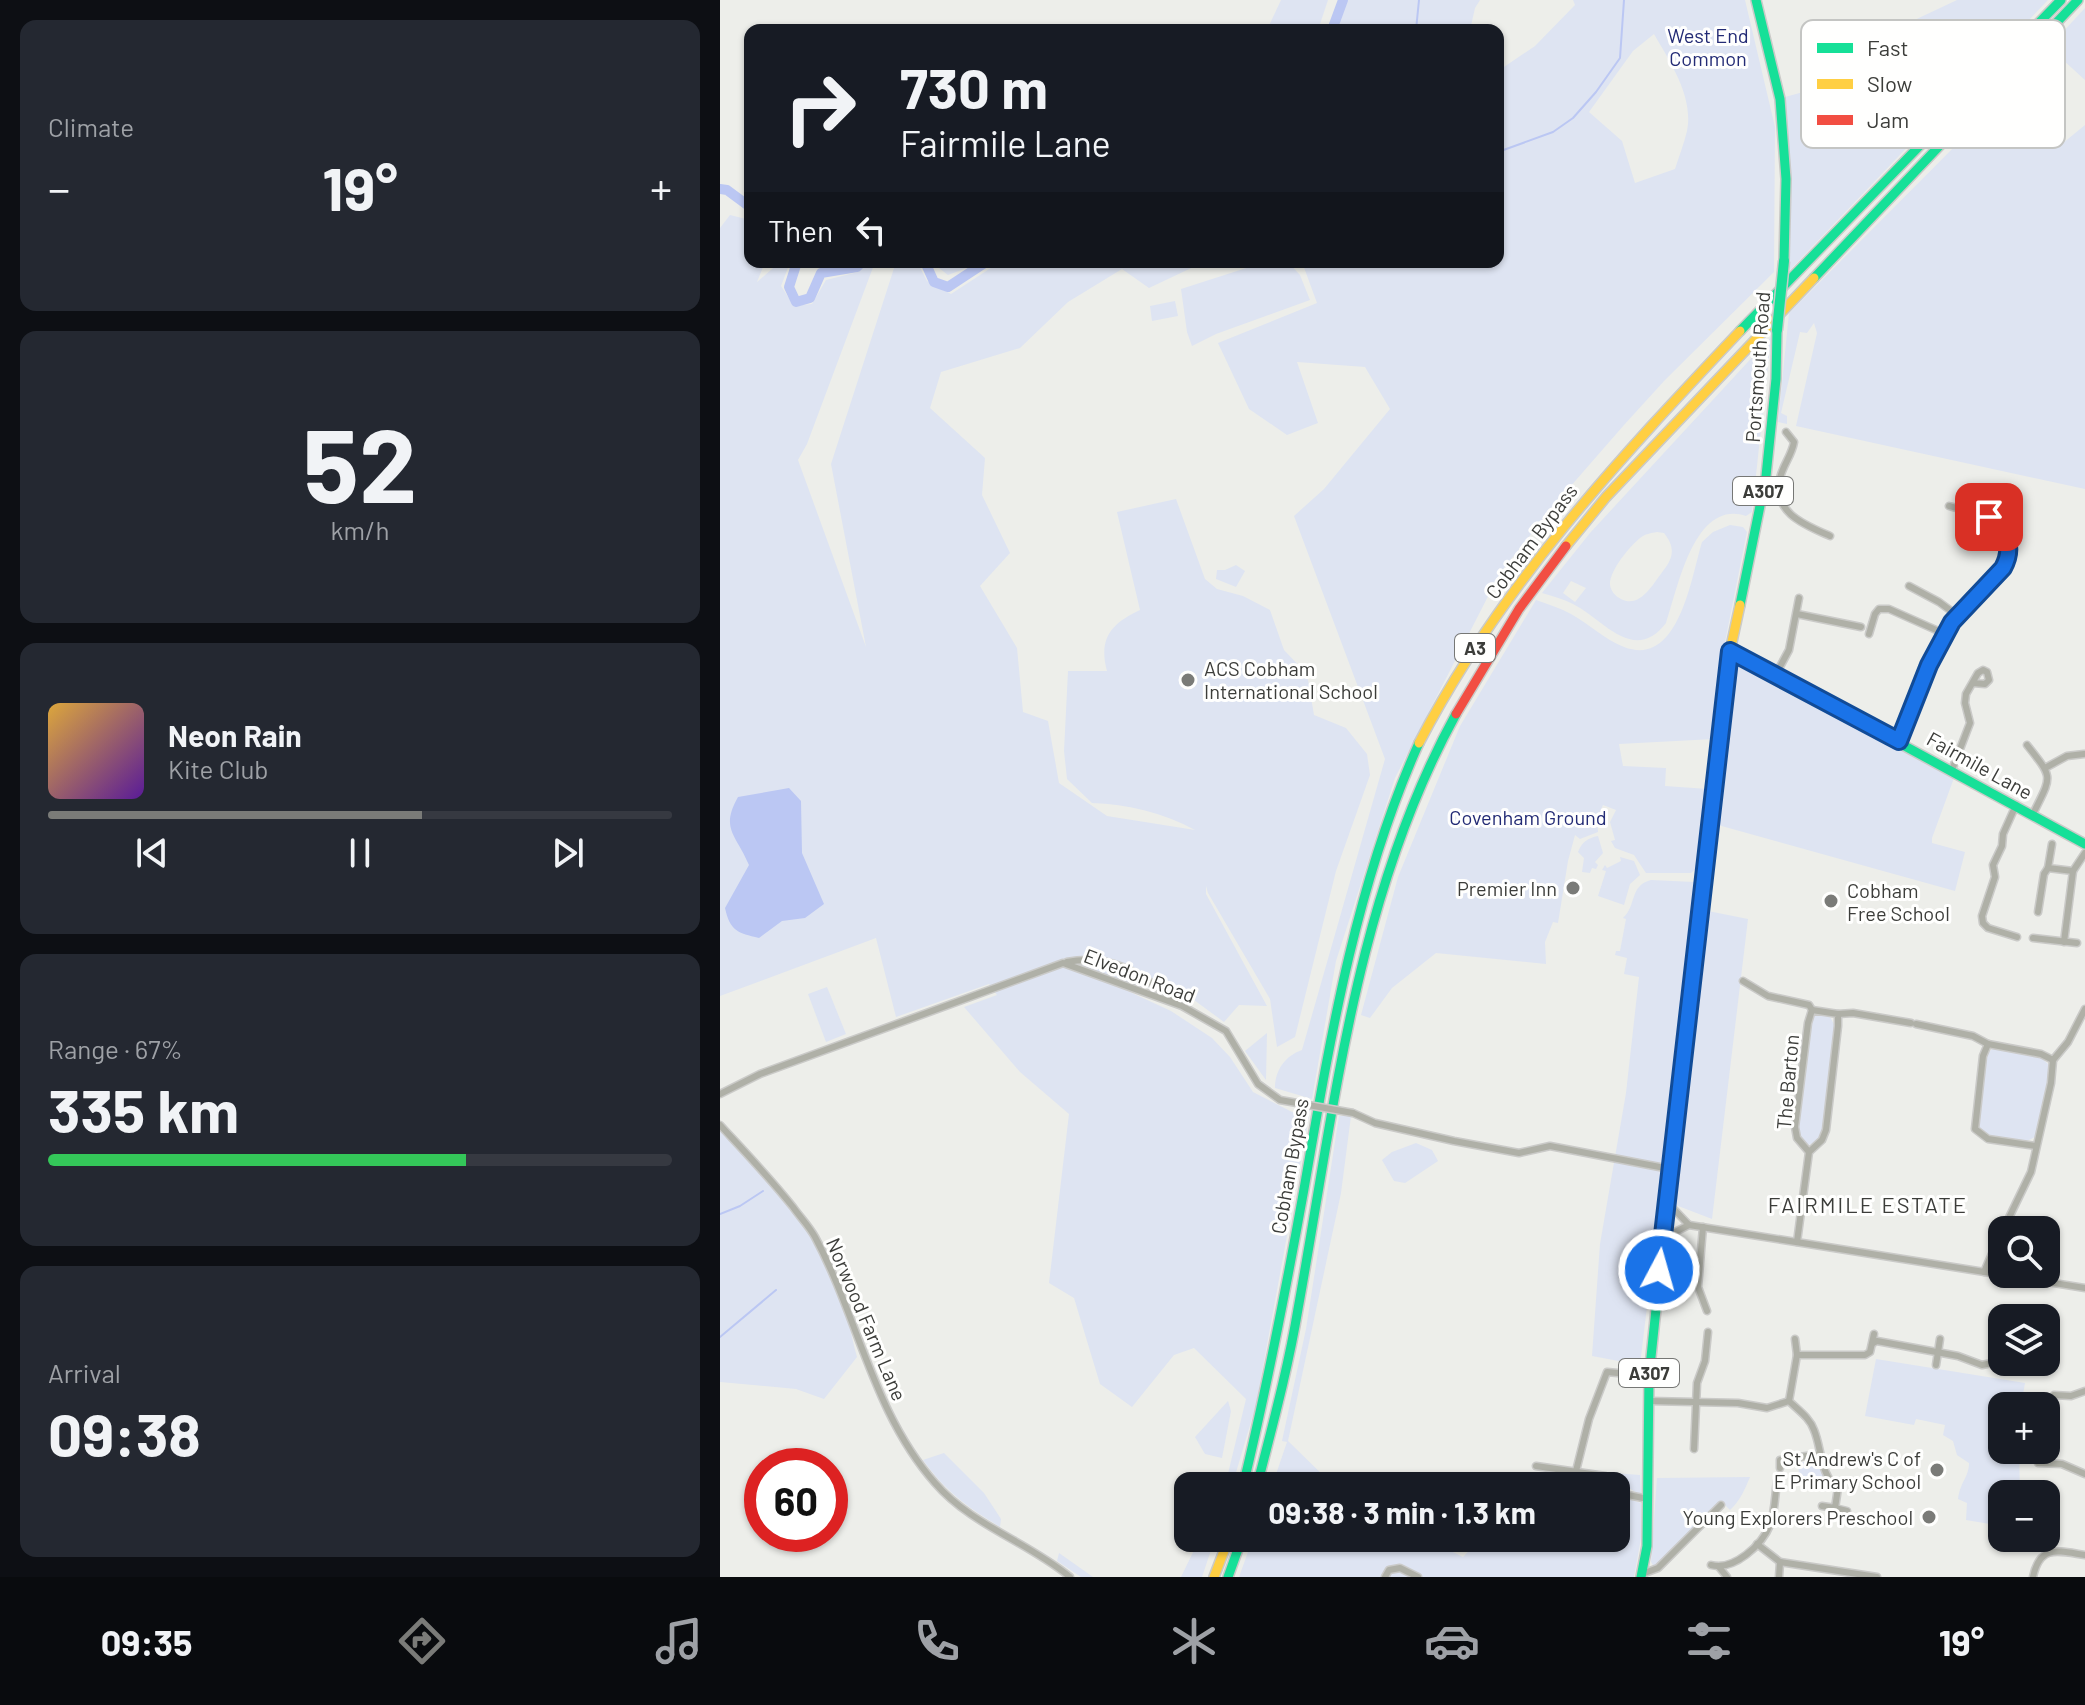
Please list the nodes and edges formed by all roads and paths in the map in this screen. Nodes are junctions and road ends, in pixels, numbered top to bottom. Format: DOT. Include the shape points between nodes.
graph roads {
  1 [pos="1756,0"];
  2 [pos="2061,0"];
  3 [pos="2078,0"];
  4 [pos="2042,20"];
  5 [pos="2059,20"];
  6 [pos="1917,148"];
  7 [pos="1937,148"];
  8 [pos="1786,432"];
  9 [pos="1949,506"];
  10 [pos="1830,536"];
  11 [pos="1909,586"];
  12 [pos="1799,598"];
  13 [pos="1871,604"];
  14 [pos="1879,609"];
  15 [pos="1797,614"];
  16 [pos="1958,616"];
  17 [pos="1861,627"];
  18 [pos="1869,634"];
  19 [pos="1945,634"];
  20 [pos="1730,651"];
  21 [pos="1776,674"];
  22 [pos="1973,683"];
  23 [pos="1899,741"];
  24 [pos="2027,745"];
  25 [pos="2084,754"];
  26 [pos="2045,768"];
  27 [pos="1952,770"];
  28 [pos="2016,805"];
  29 [pos="2033,814"];
  30 [pos="2052,844"];
  31 [pos="2085,844"];
  32 [pos="2085,853"];
  33 [pos="2048,868"];
  34 [pos="2073,871"];
  35 [pos="2038,912"];
  36 [pos="2017,937"];
  37 [pos="2033,938"];
  38 [pos="2064,942"];
  39 [pos="2077,943"];
  40 [pos="1063,963"];
  41 [pos="1743,981"];
  42 [pos="1182,1006"];
  43 [pos="2085,1009"];
  44 [pos="1812,1010"];
  45 [pos="1838,1014"];
  46 [pos="1988,1044"];
  47 [pos="2053,1060"];
  48 [pos="720,1094"];
  49 [pos="720,1125"];
  50 [pos="2036,1146"];
  51 [pos="1809,1152"];
  52 [pos="1670,1169"];
  53 [pos="1667,1202"];
  54 [pos="2010,1216"];
  55 [pos="1689,1225"];
  56 [pos="1703,1227"];
  57 [pos="1797,1242"];
  58 [pos="1662,1243"];
  59 [pos="1988,1263"];
  60 [pos="1984,1272"];
  61 [pos="2085,1288"];
  62 [pos="1711,1295"];
  63 [pos="1702,1299"];
  64 [pos="1707,1311"];
  65 [pos="1708,1332"];
  66 [pos="1874,1334"];
  67 [pos="1795,1339"];
  68 [pos="1940,1339"];
  69 [pos="1873,1343"];
  70 [pos="1938,1353"];
  71 [pos="1797,1355"];
  72 [pos="1936,1365"];
  73 [pos="1988,1365"];
  74 [pos="1649,1376"];
  75 [pos="2085,1391"];
  76 [pos="2060,1395"];
  77 [pos="1650,1401"];
  78 [pos="1696,1401"];
  79 [pos="1789,1401"];
  80 [pos="1694,1449"];
  81 [pos="1820,1454"];
  82 [pos="2060,1464"];
  83 [pos="1536,1466"];
  84 [pos="1780,1468"];
  85 [pos="1576,1471"];
  86 [pos="1246,1472"];
  87 [pos="1261,1472"];
  88 [pos="2085,1474"];
  89 [pos="1777,1481"];
  90 [pos="1648,1499"];
  91 [pos="1721,1505"];
  92 [pos="1822,1506"];
  93 [pos="1835,1508"];
  94 [pos="1847,1511"];
  95 [pos="1757,1544"];
  96 [pos="1224,1552"];
  97 [pos="1237,1552"];
  98 [pos="2085,1555"];
  99 [pos="1780,1562"];
  100 [pos="1642,1575"];
  101 [pos="1070,1577"];
  102 [pos="1214,1577"];
  103 [pos="1228,1577"];
  104 [pos="1385,1577"];
  105 [pos="1418,1577"];
  106 [pos="1727,1577"];
  107 [pos="1779,1577"];
  108 [pos="1877,1577"];
  109 [pos="2033,1577"];
  1 -- 20 [label="main road, Portsmouth Road / A307, bridge" via="1780,99 1786,179 1784,261 1766,476"];
  2 -- 4 [label="main road, Cobham Bypass / A3"];
  3 -- 5 [label="main road, Cobham Bypass / A3"];
  6 -- 86 [label="main road, Cobham Bypass / A3" via="1594,488 1535,560 1471,653 1417,749 1366,888 1330,1035 1277,1337"];
  7 -- 87 [label="main road, Cobham Bypass / A3" via="1606,497 1500,639 1429,770 1381,893 1355,992 1286,1371"];
  8 -- 10 [label="street" via="1794,442 1780,478 1783,502 1791,518"];
  9 -- 16 [label="street" via="1989,517 1999,524 2009,547 2003,568"];
  11 -- 16 [label="street"];
  12 -- 15 [label="street"];
  13 -- 14 [label="street"];
  14 -- 18 [label="street"];
  14 -- 19 [label="street"];
  15 -- 17 [label="street"];
  15 -- 21 [label="street" via="1789,650"];
  16 -- 19 [label="street"];
  19 -- 23 [label="street"];
  20 -- 21 [label="main road, Fairmile Lane"];
  20 -- 52 [label="main road, Portsmouth Road / A307"];
  21 -- 23 [label="main road, Fairmile Lane"];
  22 -- 27 [label="street" via="1965,703 1970,723"];
  23 -- 27 [label="main road, Fairmile Lane"];
  24 -- 26 [label="street"];
  25 -- 26 [label="street"];
  26 -- 29 [label="street" via="2048,783"];
  27 -- 28 [label="main road, Fairmile Lane"];
  28 -- 29 [label="main road, Fairmile Lane"];
  28 -- 36 [label="street" via="1993,865 1995,877 1982,916 1988,928"];
  29 -- 31 [label="main road, Fairmile Lane"];
  30 -- 33 [label="street"];
  32 -- 34 [label="street"];
  33 -- 34 [label="street"];
  33 -- 35 [label="street"];
  34 -- 38 [label="street"];
  37 -- 38 [label="street"];
  38 -- 39 [label="street"];
  40 -- 42 [label="street, Elvedon Road"];
  40 -- 42 [label="street" via="1089,958 1142,974"];
  40 -- 48 [label="street, Elvedon Road" via="760,1074"];
  41 -- 44 [label="street, The Barton" via="1768,996 1803,1002"];
  42 -- 52 [label="street, Elvedon Road, bridge" via="1226,1031 1258,1084 1280,1100 1519,1153 1550,1146"];
  43 -- 47 [label="street"];
  44 -- 45 [label="street, The Barton"];
  44 -- 51 [label="street, The Barton" via="1795,1127"];
  45 -- 46 [label="street, The Barton" via="1913,1024"];
  45 -- 51 [label="street, The Barton" via="1825,1135"];
  46 -- 47 [label="street, The Barton"];
  46 -- 50 [label="street" via="1975,1129 1988,1139"];
  47 -- 50 [label="street"];
  49 -- 101 [label="street, Norwood Farm Lane" via="813,1233 897,1430 933,1481 965,1510"];
  50 -- 54 [label="street" via="2026,1184"];
  51 -- 57 [label="street, The Barton"];
  52 -- 53 [label="main road, Portsmouth Road / A307"];
  53 -- 55 [label="street"];
  53 -- 58 [label="main road, Portsmouth Road / A307"];
  55 -- 56 [label="street"];
  55 -- 58 [label="street"];
  56 -- 57 [label="street"];
  56 -- 63 [label="street" via="1698,1287"];
  57 -- 60 [label="street"];
  58 -- 74 [label="main road, Portsmouth Road / A307"];
  59 -- 60 [label="street"];
  60 -- 61 [label="street"];
  62 -- 63 [label="street"];
  63 -- 64 [label="street"];
  65 -- 78 [label="street"];
  66 -- 69 [label="street"];
  67 -- 71 [label="street"];
  68 -- 70 [label="street"];
  69 -- 70 [label="street"];
  69 -- 71 [label="street" via="1865,1355"];
  70 -- 72 [label="street"];
  70 -- 73 [label="street"];
  71 -- 79 [label="street"];
  74 -- 77 [label="main road, Portsmouth Road / A307"];
  74 -- 85 [label="street" via="1607,1372"];
  75 -- 76 [label="street"];
  77 -- 78 [label="street"];
  77 -- 90 [label="main road, Portsmouth Road / A307"];
  78 -- 79 [label="street" via="1767,1408"];
  78 -- 80 [label="street"];
  79 -- 81 [label="street" via="1815,1431"];
  81 -- 84 [label="street" via="1780,1460"];
  81 -- 93 [label="street" via="1838,1488"];
  82 -- 88 [label="street"];
  83 -- 85 [label="street"];
  85 -- 90 [label="street" via="1607,1477 1628,1495"];
  89 -- 95 [label="street" via="1771,1522"];
  90 -- 100 [label="main road, Portsmouth Road / A307"];
  91 -- 100 [label="street, Portsmouth Road" via="1658,1568"];
  92 -- 93 [label="street"];
  93 -- 94 [label="street"];
  95 -- 99 [label="street"];
  95 -- 106 [label="street" via="1743,1557 1715,1566"];
  96 -- 102 [label="main road"];
  97 -- 103 [label="main road"];
  98 -- 109 [label="street" via="2044,1554"];
  99 -- 107 [label="street"];
  99 -- 108 [label="street"];
  104 -- 105 [label="street" via="1400,1568"];
}
